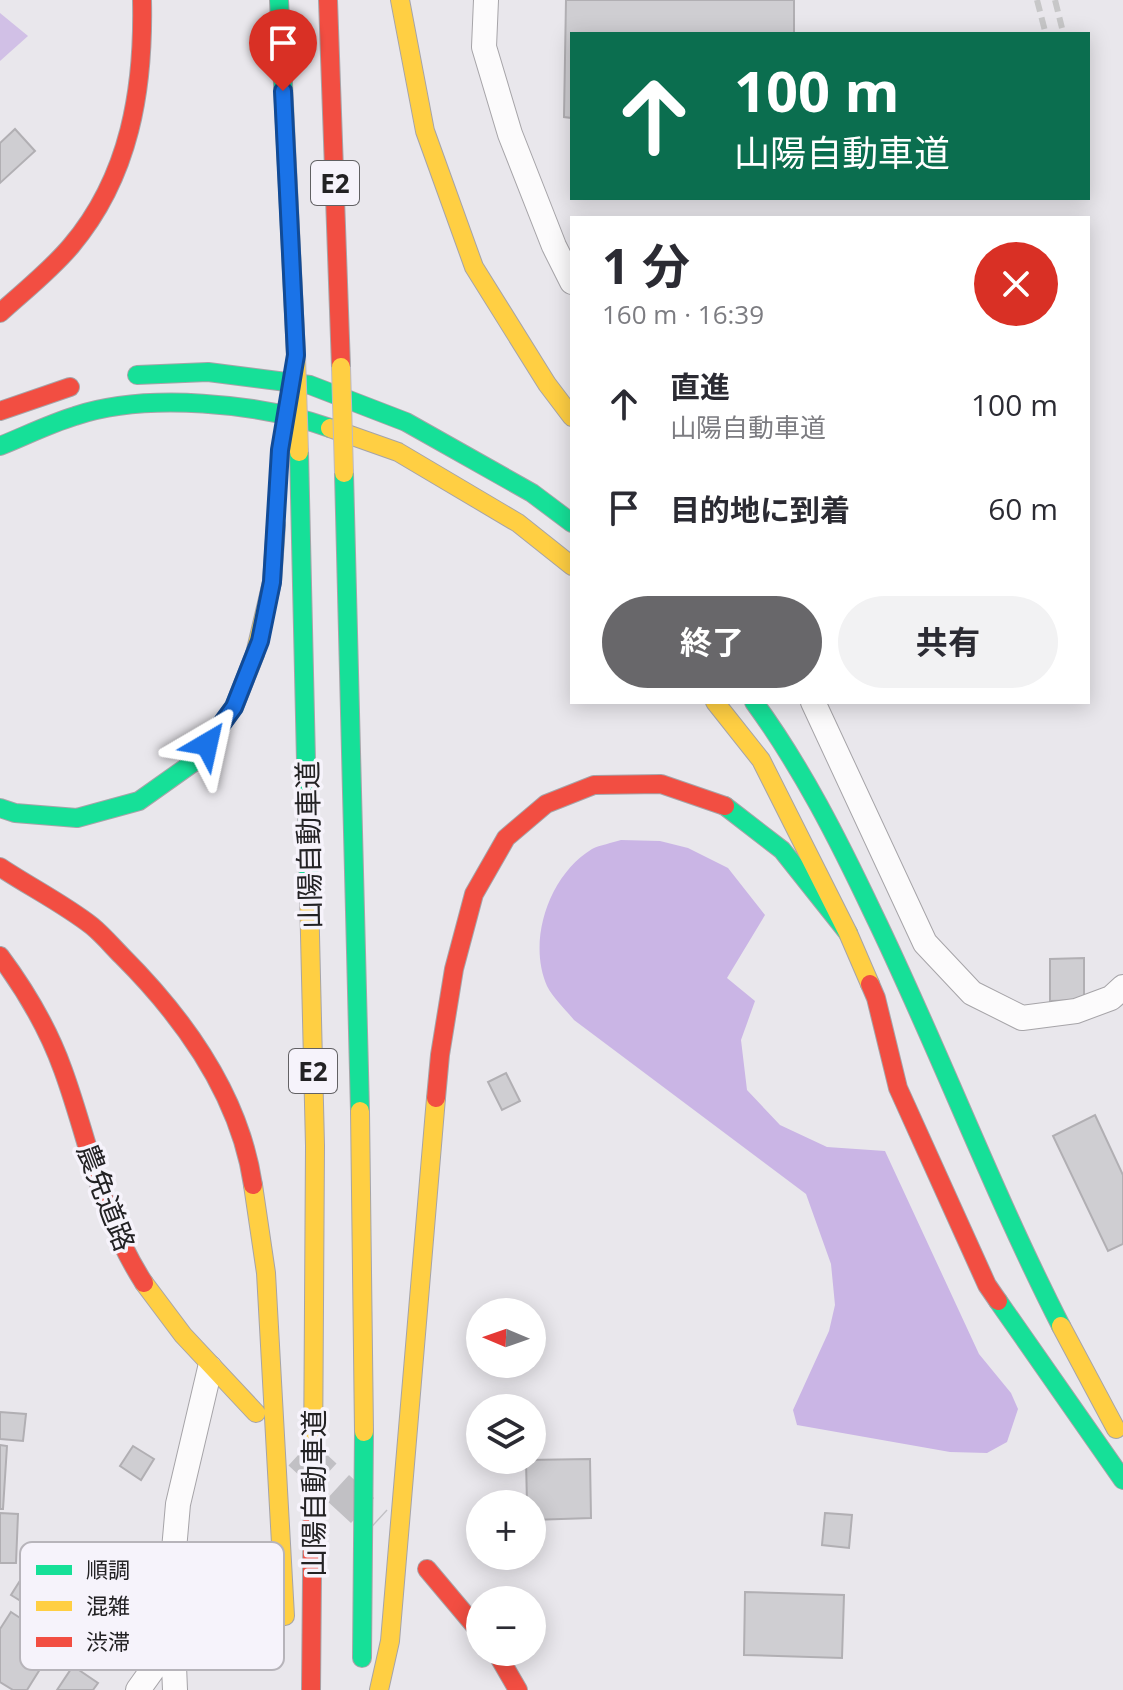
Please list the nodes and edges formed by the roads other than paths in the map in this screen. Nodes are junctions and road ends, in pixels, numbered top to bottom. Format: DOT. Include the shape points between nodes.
graph roads {
  1 [pos="142,0"];
  2 [pos="279,0"];
  3 [pos="328,0"];
  4 [pos="400,0"];
  5 [pos="486,0"];
  6 [pos="570,278"];
  7 [pos="0,313"];
  8 [pos="121,377"];
  9 [pos="83,385"];
  10 [pos="0,411"];
  11 [pos="570,414"];
  12 [pos="0,446"];
  13 [pos="277,514"];
  14 [pos="570,522"];
  15 [pos="570,564"];
  16 [pos="717,704"];
  17 [pos="755,704"];
  18 [pos="770,704"];
  19 [pos="814,704"];
  20 [pos="783,742"];
  21 [pos="0,808"];
  22 [pos="0,867"];
  23 [pos="848,933"];
  24 [pos="0,956"];
  25 [pos="1123,987"];
  26 [pos="210,1368"];
  27 [pos="256,1413"];
  28 [pos="1123,1438"];
  29 [pos="1123,1480"];
  30 [pos="175,1542"];
  31 [pos="280,1542"];
  32 [pos="427,1569"];
  33 [pos="284,1608"];
  34 [pos="466,1615"];
  35 [pos="285,1627"];
  36 [pos="504,1666"];
  37 [pos="152,1670"];
  38 [pos="174,1670"];
  39 [pos="361,1674"];
  40 [pos="138,1690"];
  41 [pos="175,1690"];
  42 [pos="311,1690"];
  43 [pos="379,1690"];
  44 [pos="518,1690"];
  1 -- 7 [label="main road" via="139,96 127,144 102,202 71,246"];
  2 -- 42 [label="main road, 山陽自動車道 / E2, bridge" via="296,355 290,451 315,1146"];
  3 -- 39 [label="main road, 山陽自動車道 / E2, bridge" via="359,982"];
  4 -- 11 [label="main road" via="425,131 474,267"];
  5 -- 6 [label="street" via="484,47 510,134"];
  8 -- 14 [label="main road" via="208,372 310,385 406,422 532,493"];
  9 -- 10 [label="main road"];
  12 -- 15 [label="main road" via="77,415 137,404 206,403 302,418 398,452 518,523"];
  13 -- 21 [label="main road" via="272,582 260,641 234,707 194,762 139,801 77,818"];
  16 -- 23 [label="main road" via="761,760"];
  17 -- 20 [label="main road"];
  18 -- 20 [label="main road"];
  19 -- 25 [label="street" via="925,943 972,993 1022,1018 1076,1011 1111,998"];
  20 -- 28 [label="main road" via="828,818 915,1000 1030,1265"];
  22 -- 31 [label="main road" via="93,927 184,1027 221,1084 250,1163 266,1273"];
  23 -- 29 [label="main road" via="876,998 898,1088 987,1285"];
  23 -- 43 [label="main road" via="782,850 725,806 661,784 594,785 546,804 506,838 474,894 454,969 440,1055 390,1641"];
  24 -- 26 [label="main road, 農免道路" via="45,1027 122,1246"];
  26 -- 27 [label="main road, 農免道路"];
  26 -- 30 [label="street" via="178,1504"];
  32 -- 34 [label="main road"];
  33 -- 35 [label="main road"];
  36 -- 44 [label="main road"];
  37 -- 40 [label="street"];
  38 -- 41 [label="street"];
}
